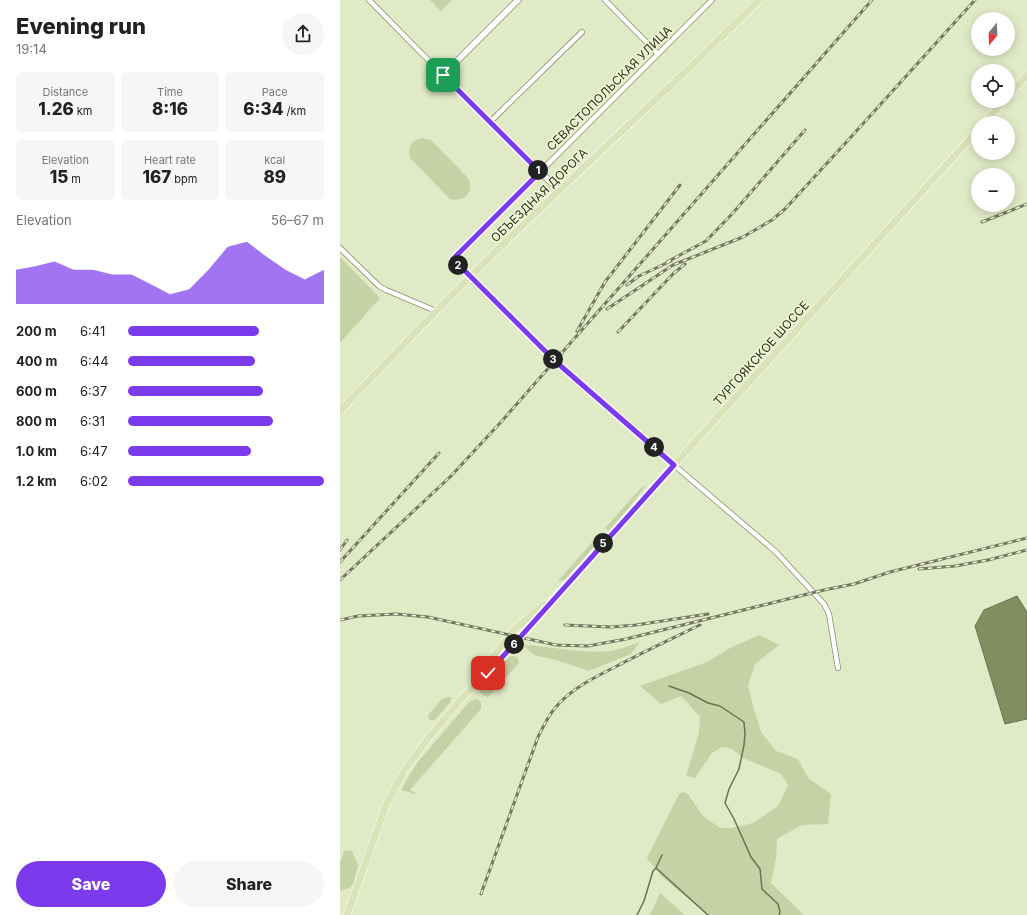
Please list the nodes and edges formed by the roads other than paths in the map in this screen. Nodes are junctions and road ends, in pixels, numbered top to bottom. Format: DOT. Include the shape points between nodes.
graph roads {
  1 [pos="369,0"];
  2 [pos="518,0"];
  3 [pos="605,0"];
  4 [pos="712,0"];
  5 [pos="759,0"];
  6 [pos="582,32"];
  7 [pos="657,53"];
  8 [pos="443,75"];
  9 [pos="1027,75"];
  10 [pos="1015,88"];
  11 [pos="998,108"];
  12 [pos="990,116"];
  13 [pos="490,122"];
  14 [pos="971,138"];
  15 [pos="540,172"];
  16 [pos="559,190"];
  17 [pos="340,248"];
  18 [pos="470,277"];
  19 [pos="436,311"];
  20 [pos="340,411"];
  21 [pos="674,465"];
  22 [pos="838,668"];
  23 [pos="347,915"];
  1 -- 8 [label="street"];
  2 -- 8 [label="street"];
  3 -- 7 [label="street"];
  4 -- 7 [label="street, СЕВАСТОПОЛЬСКАЯ УЛИЦА"];
  5 -- 16 [label="main road, ОБЪЕЗДНАЯ ДОРОГА"];
  6 -- 13 [label="street"];
  7 -- 15 [label="street, СЕВАСТОПОЛЬСКАЯ УЛИЦА"];
  8 -- 13 [label="street"];
  9 -- 10 [label="main road"];
  11 -- 12 [label="main road"];
  13 -- 15 [label="street"];
  14 -- 21 [label="main road, ТУРГОЯКСКОЕ ШОССЕ"];
  15 -- 16 [label="street"];
  15 -- 18 [label="street, СЕВАСТОПОЛЬСКАЯ УЛИЦА" via="453,259"];
  16 -- 18 [label="main road, ОБЪЕЗДНАЯ ДОРОГА"];
  17 -- 19 [label="street" via="379,286"];
  18 -- 19 [label="main road, ОБЪЕЗДНАЯ ДОРОГА"];
  18 -- 21 [label="street" via="555,361"];
  19 -- 20 [label="main road, ОБЪЕЗДНАЯ ДОРОГА"];
  21 -- 22 [label="street" via="776,552 824,604 829,614"];
  21 -- 23 [label="main road, ТУРГОЯКСКОЕ ШОССЕ" via="561,590 514,630 470,690 408,764 386,805"];
}
